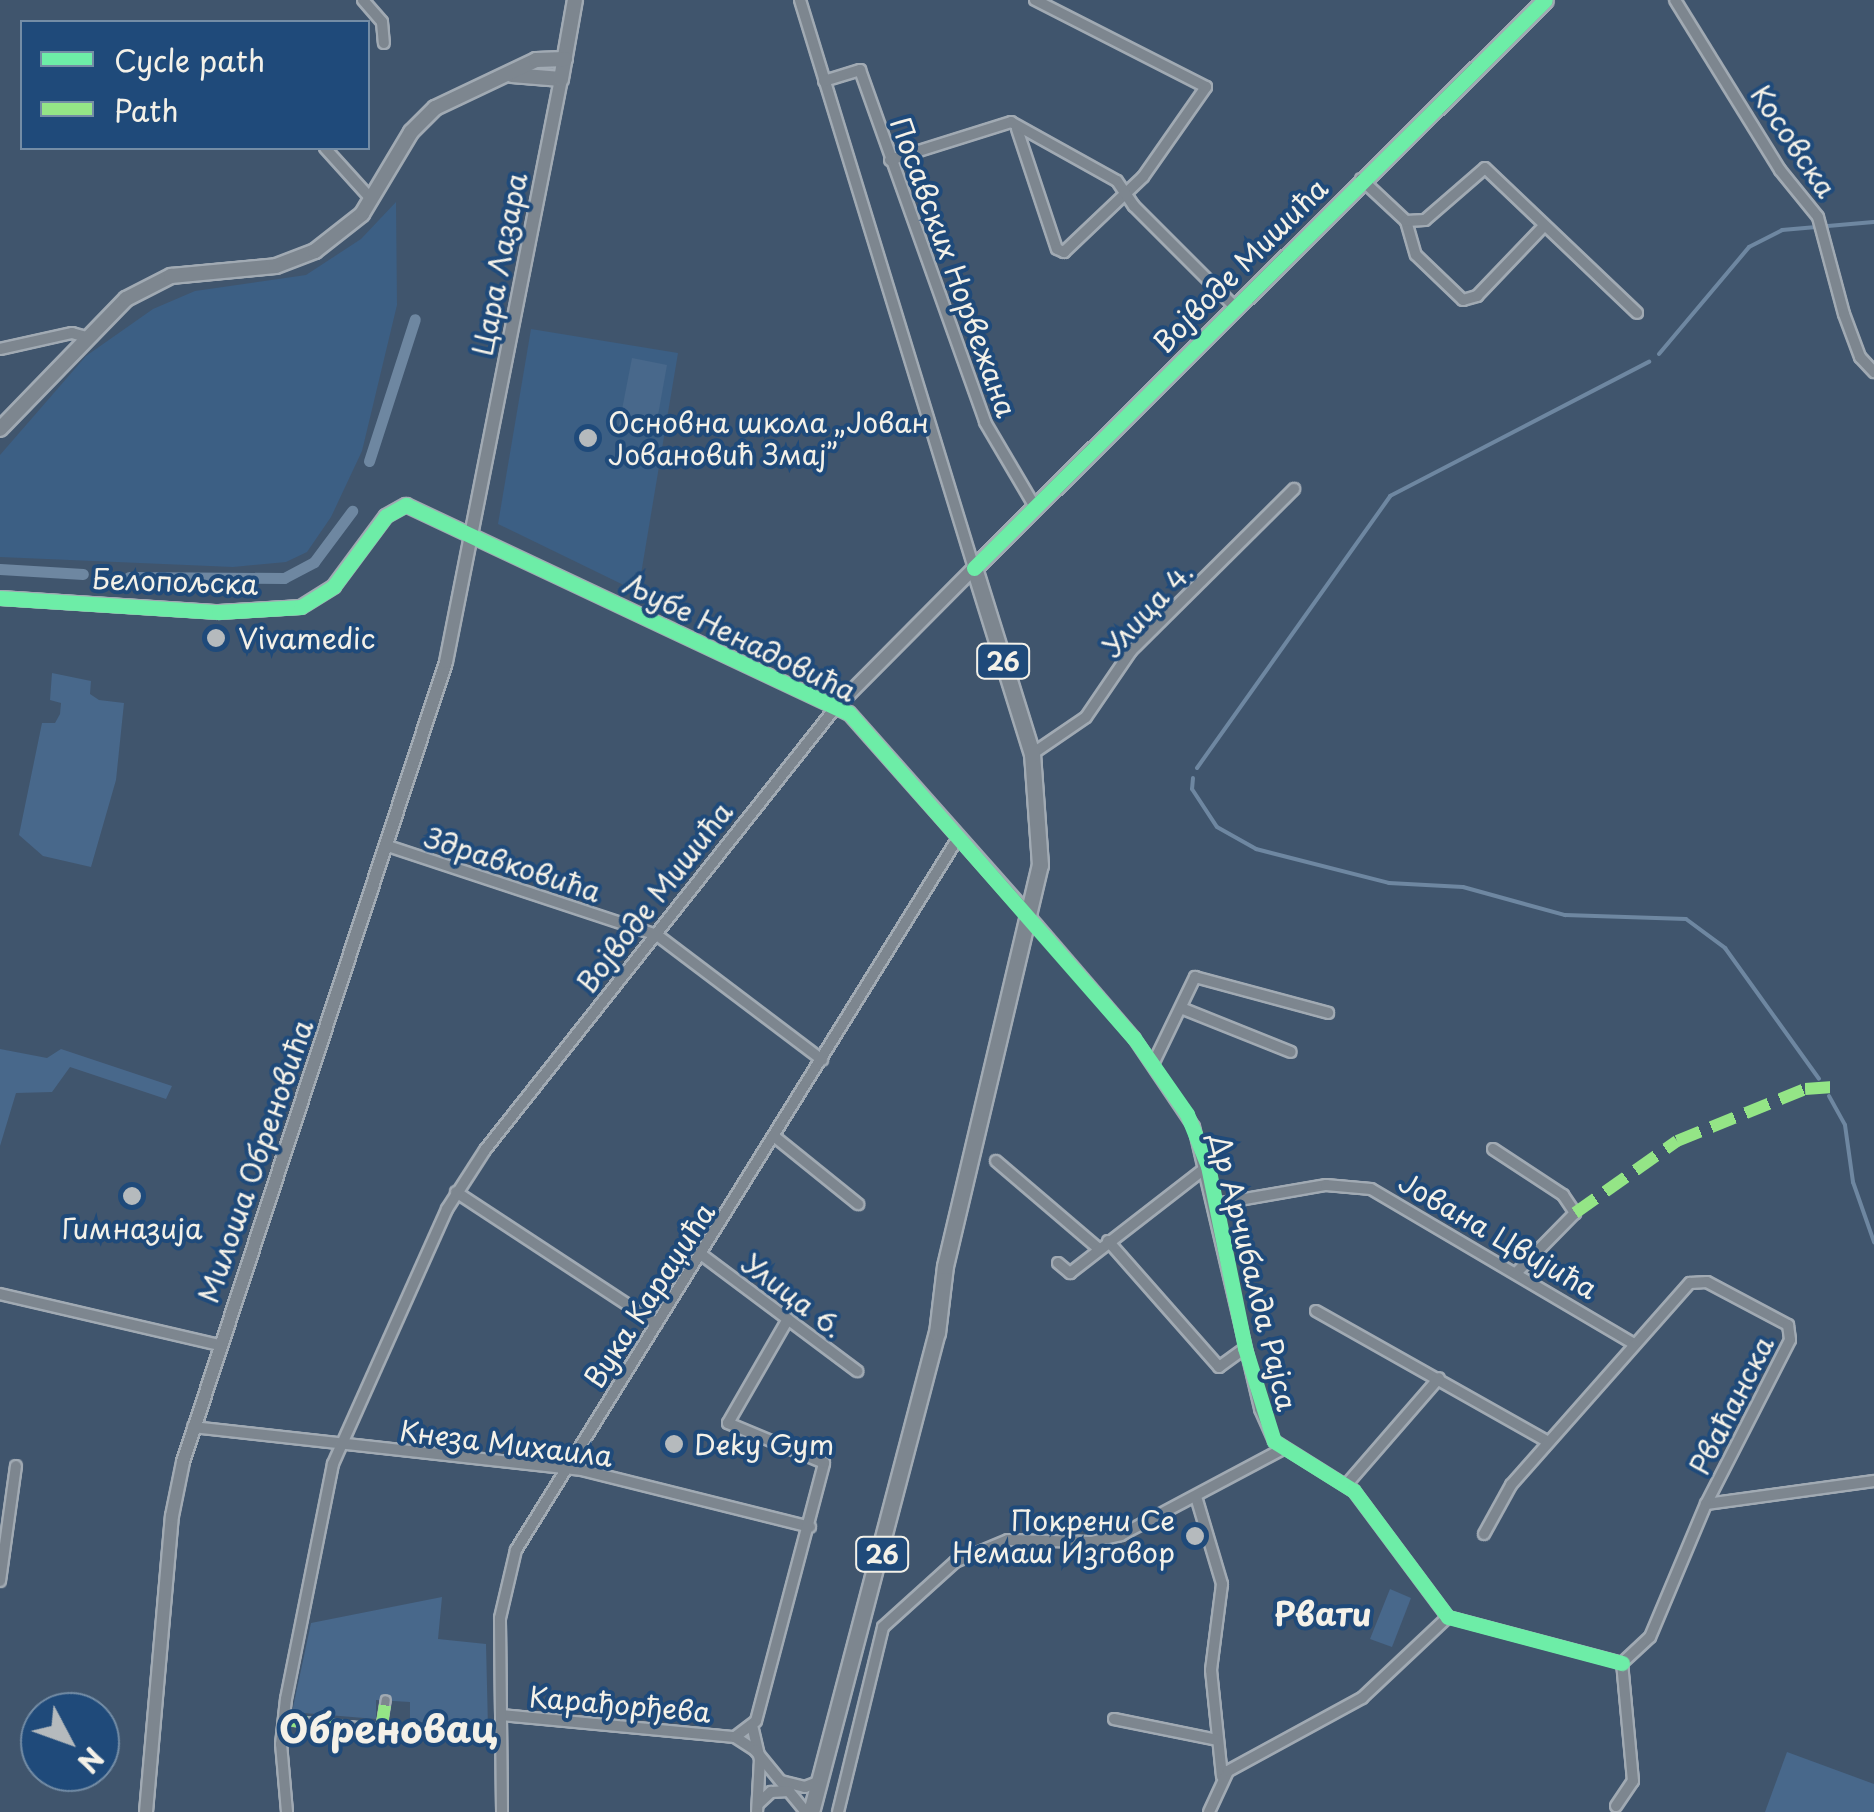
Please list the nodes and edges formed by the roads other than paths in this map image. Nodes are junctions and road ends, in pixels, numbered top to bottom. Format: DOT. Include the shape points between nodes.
graph roads {
  1 [pos="363,0"];
  2 [pos="575,0"];
  3 [pos="800,0"];
  4 [pos="1035,0"];
  5 [pos="1545,0"];
  6 [pos="1675,0"];
  7 [pos="384,43"];
  8 [pos="565,59"];
  9 [pos="506,76"];
  10 [pos="561,79"];
  11 [pos="824,80"];
  12 [pos="1016,130"];
  13 [pos="328,150"];
  14 [pos="890,160"];
  15 [pos="1360,178"];
  16 [pos="1126,193"];
  17 [pos="372,200"];
  18 [pos="1406,221"];
  19 [pos="1544,226"];
  20 [pos="1234,306"];
  21 [pos="1637,312"];
  22 [pos="86,337"];
  23 [pos="0,349"];
  24 [pos="1874,372"];
  25 [pos="0,429"];
  26 [pos="1294,489"];
  27 [pos="1035,508"];
  28 [pos="474,538"];
  29 [pos="974,568"];
  30 [pos="0,598"];
  31 [pos="836,707"];
  32 [pos="1032,754"];
  33 [pos="958,838"];
  34 [pos="385,845"];
  35 [pos="1030,917"];
  36 [pos="657,935"];
  37 [pos="1181,1008"];
  38 [pos="1328,1013"];
  39 [pos="1290,1052"];
  40 [pos="822,1060"];
  41 [pos="1154,1064"];
  42 [pos="775,1137"];
  43 [pos="1493,1149"];
  44 [pos="996,1161"];
  45 [pos="1208,1166"];
  46 [pos="456,1192"];
  47 [pos="858,1204"];
  48 [pos="1216,1204"];
  49 [pos="1103,1244"];
  50 [pos="702,1255"];
  51 [pos="1058,1263"];
  52 [pos="1517,1272"];
  53 [pos="0,1294"];
  54 [pos="1316,1311"];
  55 [pos="788,1319"];
  56 [pos="657,1324"];
  57 [pos="1632,1343"];
  58 [pos="219,1345"];
  59 [pos="1245,1348"];
  60 [pos="856,1371"];
  61 [pos="1439,1378"];
  62 [pos="193,1427"];
  63 [pos="1547,1442"];
  64 [pos="338,1447"];
  65 [pos="1283,1449"];
  66 [pos="16,1466"];
  67 [pos="565,1469"];
  68 [pos="1874,1480"];
  69 [pos="1347,1484"];
  70 [pos="1197,1500"];
  71 [pos="1706,1504"];
  72 [pos="810,1526"];
  73 [pos="1484,1534"];
  74 [pos="0,1581"];
  75 [pos="1448,1617"];
  76 [pos="1622,1663"];
  77 [pos="386,1700"];
  78 [pos="501,1716"];
  79 [pos="284,1720"];
  80 [pos="1114,1720"];
  81 [pos="752,1725"];
  82 [pos="381,1730"];
  83 [pos="734,1737"];
  84 [pos="500,1740"];
  85 [pos="1217,1740"];
  86 [pos="759,1754"];
  87 [pos="1222,1776"];
  88 [pos="780,1780"];
  89 [pos="818,1782"];
  90 [pos="789,1791"];
  91 [pos="1616,1806"];
  92 [pos="757,1808"];
  93 [pos="146,1812"];
  94 [pos="287,1812"];
  95 [pos="502,1812"];
  96 [pos="808,1812"];
  97 [pos="838,1812"];
  98 [pos="1208,1812"];
  1 -- 7 [label="street" via="382,22"];
  2 -- 8 [label="main road, Цара Лазара"];
  3 -- 11 [label="street"];
  4 -- 16 [label="street" via="1204,81 1202,95"];
  5 -- 15 [label="main road, Војводе Мишића"];
  6 -- 24 [label="street, Косовска" via="1780,170 1818,217 1844,314 1860,356"];
  8 -- 9 [label="main road" via="536,60"];
  8 -- 10 [label="main road, Цара Лазара"];
  9 -- 10 [label="main road"];
  9 -- 17 [label="main road" via="450,99 422,119"];
  10 -- 28 [label="street, Цара Лазара"];
  11 -- 14 [label="street, Посавских Норвежана" via="860,70"];
  11 -- 29 [label="street"];
  12 -- 14 [label="street" via="1003,120"];
  12 -- 16 [label="street" via="1110,175"];
  12 -- 16 [label="street" via="1059,252"];
  13 -- 17 [label="street"];
  14 -- 27 [label="street, Посавских Норвежана" via="984,422"];
  15 -- 18 [label="street, Војводе Мишића"];
  15 -- 20 [label="main road, Војводе Мишића"];
  16 -- 20 [label="street"];
  17 -- 22 [label="main road" via="349,228 315,251 276,266 171,276 126,299"];
  18 -- 19 [label="street" via="1425,220 1485,168"];
  18 -- 19 [label="street, Војводе Мишића" via="1416,255 1463,300 1477,296"];
  19 -- 21 [label="street"];
  20 -- 27 [label="main road, Војводе Мишића"];
  22 -- 23 [label="street" via="72,333"];
  22 -- 25 [label="main road"];
  26 -- 32 [label="street, Улица 4." via="1131,651 1086,717"];
  27 -- 29 [label="main road, Војводе Мишића"];
  28 -- 30 [label="street, Белопољска" via="400,504 334,586 286,610"];
  28 -- 31 [label="street, Љубе Ненадовића"];
  28 -- 34 [label="street, Милоша Обреновића" via="438,692"];
  29 -- 31 [label="street, Војводе Мишића"];
  29 -- 32 [label="main road, 26"];
  31 -- 33 [label="street, Љубе Ненадовића" via="884,747"];
  31 -- 36 [label="street, Војводе Мишића"];
  32 -- 35 [label="main road, 26" via="1041,841"];
  33 -- 35 [label="street, Љубе Ненадовића"];
  33 -- 40 [label="street, Вука Караџића"];
  34 -- 36 [label="street, Здравковића"];
  34 -- 58 [label="street, Милоша Обреновића"];
  35 -- 41 [label="street, Др Арчибалда Рајса"];
  35 -- 89 [label="main road, 26" via="946,1266 938,1333"];
  36 -- 40 [label="street, Здравковића"];
  36 -- 46 [label="street, Војводе Мишића"];
  37 -- 38 [label="street" via="1199,976"];
  37 -- 39 [label="street"];
  37 -- 41 [label="street"];
  40 -- 42 [label="street, Вука Караџића"];
  41 -- 45 [label="street, Др Арчибалда Рајса" via="1187,1114"];
  42 -- 47 [label="street"];
  42 -- 50 [label="street, Вука Караџића"];
  43 -- 52 [label="street" via="1563,1195 1575,1212"];
  44 -- 49 [label="street"];
  45 -- 48 [label="street, Др Арчибалда Рајса"];
  45 -- 49 [label="street"];
  46 -- 56 [label="street"];
  46 -- 64 [label="street, Војводе Мишића"];
  48 -- 52 [label="street, Јована Цвијића" via="1360,1186"];
  48 -- 59 [label="street, Др Арчибалда Рајса"];
  49 -- 51 [label="street" via="1070,1273"];
  49 -- 59 [label="street" via="1219,1366"];
  50 -- 55 [label="street, Улица 6."];
  50 -- 56 [label="street, Вука Караџића"];
  52 -- 57 [label="street, Јована Цвијића"];
  53 -- 58 [label="street"];
  54 -- 61 [label="street"];
  55 -- 60 [label="street, Улица 6."];
  55 -- 72 [label="street" via="749,1377 728,1424 821,1460"];
  56 -- 67 [label="street, Вука Караџића"];
  57 -- 63 [label="street"];
  57 -- 71 [label="street, Рваћанска" via="1699,1280 1788,1325 1790,1340"];
  58 -- 62 [label="street, Милоша Обреновића"];
  59 -- 65 [label="street, Др Арчибалда Рајса" via="1265,1425"];
  61 -- 63 [label="street"];
  61 -- 69 [label="street"];
  62 -- 64 [label="street, Кнеза Михаила"];
  62 -- 93 [label="street, Милоша Обреновића" via="172,1516"];
  63 -- 73 [label="street"];
  64 -- 67 [label="street, Кнеза Михаила"];
  64 -- 79 [label="street, Војводе Мишића"];
  65 -- 69 [label="street"];
  65 -- 70 [label="street"];
  66 -- 74 [label="street"];
  67 -- 72 [label="street, Кнеза Михаила"];
  67 -- 78 [label="street, Вука Караџића" via="505,1579"];
  68 -- 71 [label="street, Рваћанска"];
  69 -- 75 [label="street"];
  70 -- 85 [label="street" via="1222,1584 1211,1670"];
  70 -- 97 [label="street" via="1102,1540 990,1544 955,1562 893,1614 881,1632"];
  71 -- 76 [label="street, Рваћанска" via="1650,1637"];
  72 -- 81 [label="street" via="764,1702"];
  75 -- 76 [label="street"];
  75 -- 87 [label="street" via="1362,1698"];
  76 -- 91 [label="street" via="1633,1781"];
  77 -- 82 [label="street"];
  78 -- 83 [label="street, Карађорђева"];
  78 -- 84 [label="street, Вука Караџића"];
  79 -- 82 [label="street"];
  79 -- 94 [label="street, Војводе Мишића"];
  80 -- 85 [label="street"];
  81 -- 83 [label="street, Карађорђева"];
  81 -- 86 [label="street, Карађорђева"];
  82 -- 84 [label="street"];
  83 -- 86 [label="street, Карађорђева"];
  84 -- 95 [label="street, Вука Караџића"];
  85 -- 87 [label="street"];
  86 -- 88 [label="street, Карађорђева"];
  86 -- 92 [label="street"];
  87 -- 98 [label="street"];
  88 -- 89 [label="street" via="805,1787"];
  88 -- 90 [label="street, Карађорђева"];
  89 -- 96 [label="main road, 26"];
  90 -- 92 [label="street" via="771,1792"];
  90 -- 96 [label="street, Карађорђева"];
}
